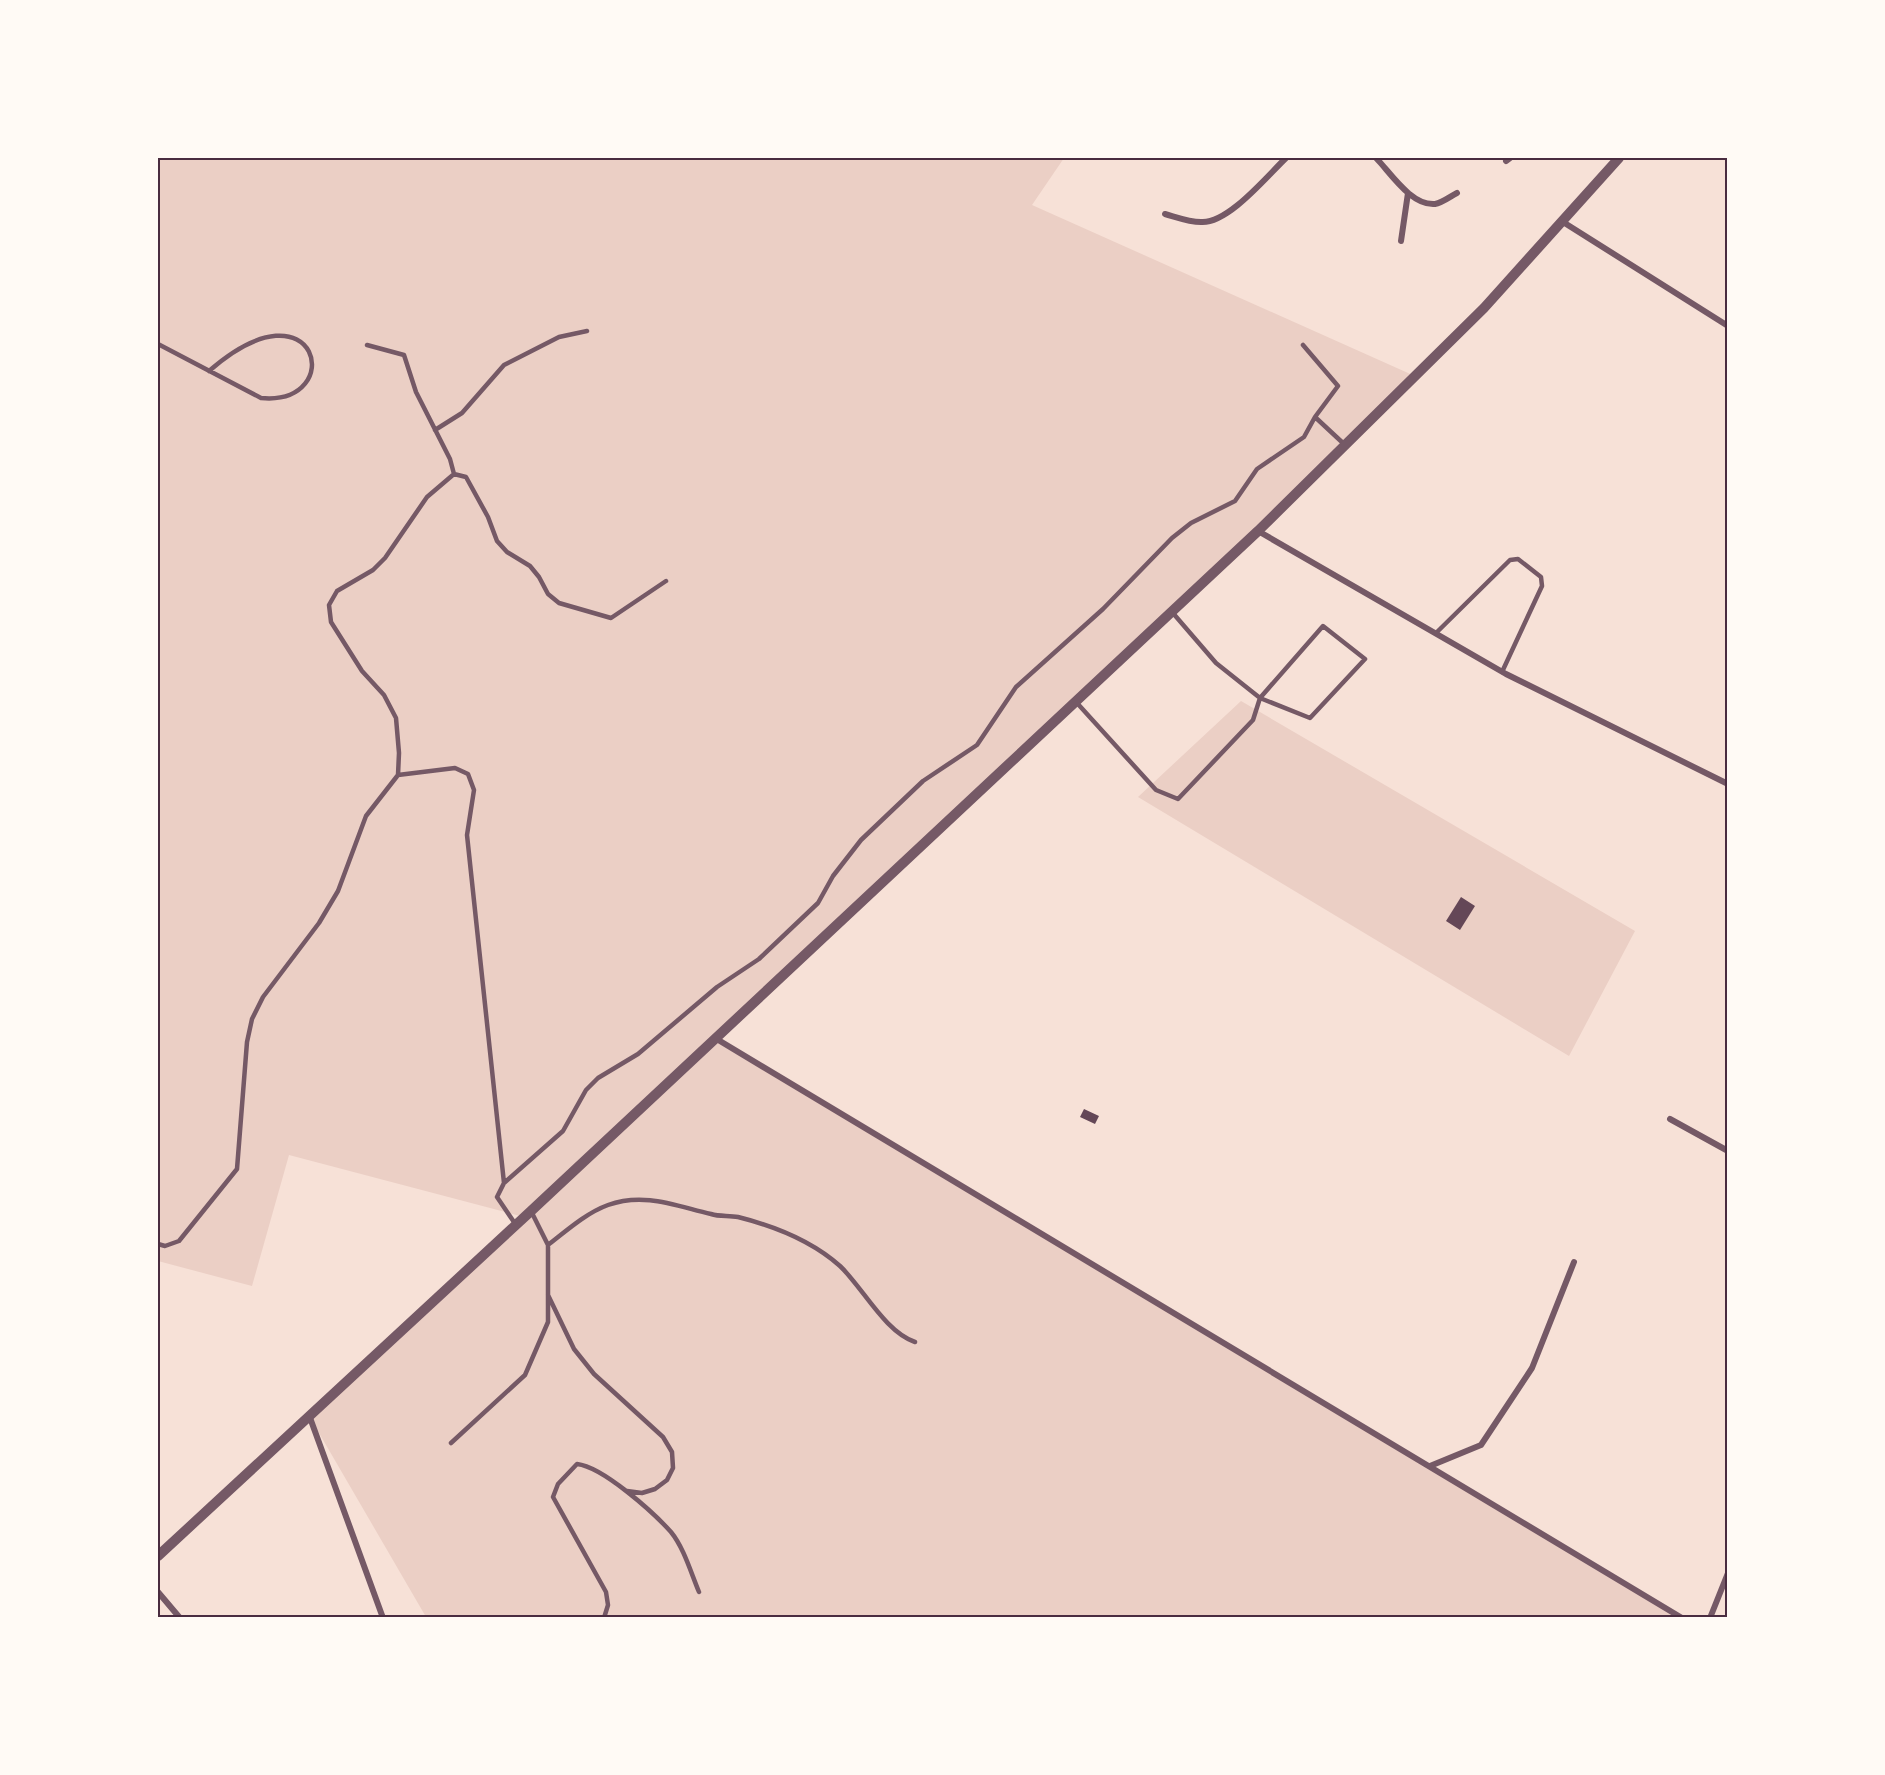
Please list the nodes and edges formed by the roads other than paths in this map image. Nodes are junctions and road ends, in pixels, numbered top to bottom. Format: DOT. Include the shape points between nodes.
graph roads {
  1 [pos="1286,158"];
  2 [pos="1376,158"];
  3 [pos="1620,158"];
  4 [pos="1408,193"];
  5 [pos="1456,193"];
  6 [pos="1165,214"];
  7 [pos="1563,222"];
  8 [pos="1401,241"];
  9 [pos="1728,326"];
  10 [pos="587,331"];
  11 [pos="158,344"];
  12 [pos="367,345"];
  13 [pos="1303,345"];
  14 [pos="209,371"];
  15 [pos="1315,417"];
  16 [pos="435,430"];
  17 [pos="1346,446"];
  18 [pos="454,474"];
  19 [pos="1258,531"];
  20 [pos="666,581"];
  21 [pos="1172,612"];
  22 [pos="1436,633"];
  23 [pos="1502,672"];
  24 [pos="1260,698"];
  25 [pos="1076,701"];
  26 [pos="398,774"];
  27 [pos="1728,784"];
  28 [pos="714,1037"];
  29 [pos="1670,1119"];
  30 [pos="1728,1151"];
  31 [pos="504,1184"];
  32 [pos="531,1212"];
  33 [pos="516,1225"];
  34 [pos="158,1244"];
  35 [pos="548,1245"];
  36 [pos="1574,1262"];
  37 [pos="548,1295"];
  38 [pos="915,1342"];
  39 [pos="308,1414"];
  40 [pos="451,1443"];
  41 [pos="1430,1466"];
  42 [pos="625,1491"];
  43 [pos="158,1556"];
  44 [pos="1728,1572"];
  45 [pos="158,1592"];
  46 [pos="699,1592"];
  47 [pos="180,1617"];
  48 [pos="383,1617"];
  49 [pos="604,1617"];
  50 [pos="1682,1617"];
  51 [pos="1710,1617"];
  1 -- 6 [label="street" via="1221,217 1203,223"];
  2 -- 4 [label="street"];
  3 -- 7 [label="street"];
  4 -- 5 [label="street" via="1435,204"];
  4 -- 8 [label="street"];
  7 -- 9 [label="street"];
  7 -- 17 [label="street" via="1484,308"];
  10 -- 16 [label="lane" via="559,337 504,365 462,413"];
  11 -- 14 [label="lane"];
  12 -- 16 [label="lane" via="404,354 416,392"];
  13 -- 15 [label="lane" via="1338,386"];
  14 -- 14 [label="lane" via="261,398 279,400 298,390 312,372 313,356 302,340 281,334 231,351"];
  15 -- 17 [label="lane"];
  15 -- 31 [label="lane" via="1304,437 1257,469 1234,501 1191,523 1172,538 1103,609 1024,679 977,746 922,781 861,840 833,876 819,903 759,958 717,987 638,1054 598,1078 586,1090 563,1131"];
  16 -- 18 [label="lane"];
  17 -- 19 [label="street"];
  18 -- 20 [label="lane" via="466,477 502,547 530,566 548,594 559,603 611,618"];
  18 -- 26 [label="lane" via="427,497 385,558 373,570 337,591 329,605 331,622 362,671 384,694 396,718"];
  19 -- 21 [label="street"];
  19 -- 22 [label="street"];
  21 -- 24 [label="lane" via="1216,663"];
  21 -- 25 [label="street"];
  22 -- 23 [label="street"];
  22 -- 23 [label="lane" via="1510,560 1518,559 1541,577 1542,586"];
  23 -- 27 [label="street"];
  24 -- 24 [label="lane" via="1310,718 1365,659 1323,626"];
  24 -- 25 [label="lane" via="1253,720 1178,799 1156,790"];
  25 -- 28 [label="street"];
  26 -- 31 [label="lane" via="455,768 468,774 474,790 467,835"];
  26 -- 34 [label="lane" via="366,816 338,891 319,923 263,997 252,1019 237,1169 179,1241"];
  28 -- 32 [label="street"];
  28 -- 41 [label="street"];
  29 -- 30 [label="street"];
  31 -- 33 [label="lane" via="497,1197"];
  32 -- 33 [label="street"];
  32 -- 35 [label="lane"];
  33 -- 39 [label="street"];
  35 -- 37 [label="lane"];
  35 -- 38 [label="lane" via="608,1205 643,1199 737,1217 803,1239 822,1251 847,1274 901,1338"];
  36 -- 41 [label="street" via="1532,1368 1481,1445"];
  37 -- 40 [label="lane" via="548,1322 525,1375"];
  37 -- 42 [label="lane" via="574,1349 594,1374 663,1437 672,1452 673,1468 667,1480 642,1493"];
  39 -- 43 [label="street"];
  39 -- 48 [label="street"];
  41 -- 50 [label="street"];
  42 -- 46 [label="lane" via="671,1532"];
  42 -- 49 [label="lane" via="601,1473 577,1464 562,1478 553,1497 606,1592 608,1605"];
  44 -- 51 [label="street"];
  45 -- 47 [label="street"];
}
